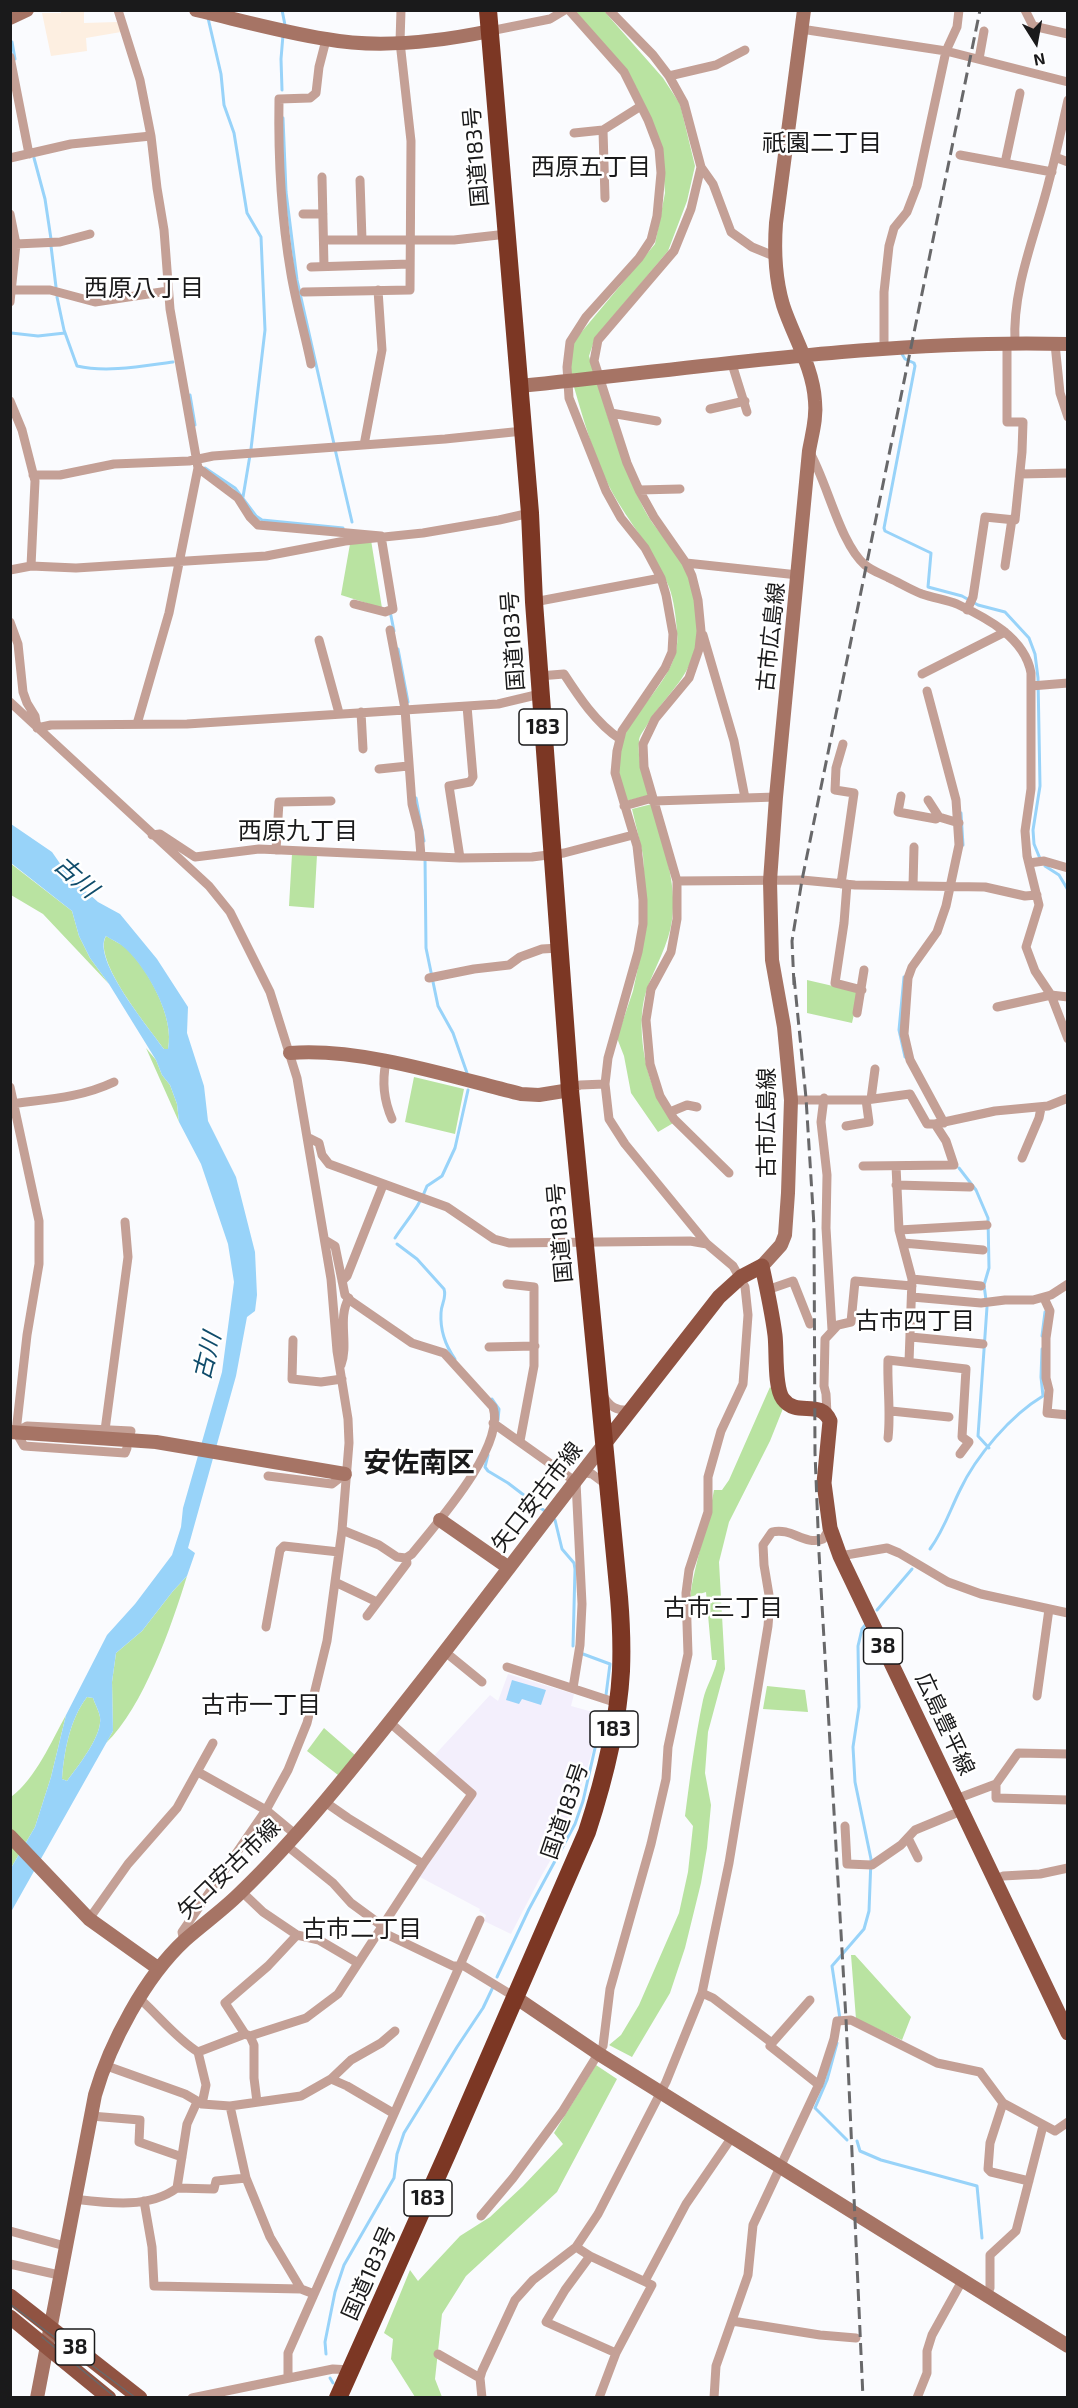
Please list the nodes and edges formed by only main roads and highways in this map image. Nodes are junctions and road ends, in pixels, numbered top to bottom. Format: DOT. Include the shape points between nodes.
graph roads {
  1 [pos="27,10"];
  2 [pos="196,10"];
  3 [pos="488,10"];
  4 [pos="804,10"];
  5 [pos="10,18"];
  6 [pos="490,31"];
  7 [pos="1061,344"];
  8 [pos="803,356"];
  9 [pos="520,386"];
  10 [pos="290,1053"];
  11 [pos="570,1090"];
  12 [pos="762,1266"];
  13 [pos="13,1432"];
  14 [pos="605,1443"];
  15 [pos="345,1474"];
  16 [pos="440,1520"];
  17 [pos="508,1568"];
  18 [pos="10,1836"];
  19 [pos="159,1970"];
  20 [pos="515,1997"];
  21 [pos="1068,2033"];
  22 [pos="10,2296"];
  23 [pos="10,2317"];
  24 [pos="50,2326"];
  25 [pos="46,2345"];
  26 [pos="1068,2346"];
  27 [pos="343,2395"];
  28 [pos="37,2397"];
  29 [pos="110,2397"];
  30 [pos="140,2397"];
  1 -- 5 [label="main road"];
  2 -- 6 [label="main road" via="326,40 365,43 446,40"];
  3 -- 6 [label="highway, 国道183号 / 183"];
  4 -- 8 [label="main road, 古市広島線" via="774,256 783,305"];
  6 -- 9 [label="highway, 国道183号 / 183"];
  7 -- 8 [label="main road" via="884,347"];
  8 -- 9 [label="main road"];
  8 -- 12 [label="main road, 古市広島線" via="816,417 809,451 770,881 772,960 791,1100 785,1235"];
  9 -- 11 [label="highway, 国道183号 / 183"];
  10 -- 11 [label="main road" via="367,1058 521,1094"];
  11 -- 14 [label="highway, 国道183号 / 183"];
  12 -- 14 [label="main road" via="741,1276 719,1297"];
  12 -- 21 [label="main road, 広島豊平線 / 38" via="775,1335 779,1390 791,1406 821,1410 830,1421 824,1483 830,1528 840,1556"];
  13 -- 15 [label="main road" via="156,1442"];
  14 -- 17 [label="main road, 矢口安古市線"];
  14 -- 20 [label="highway, 国道183号 / 183" via="621,1631 617,1703 603,1783 587,1832"];
  16 -- 17 [label="main road"];
  17 -- 19 [label="main road, 矢口安古市線" via="325,1802 242,1892 184,1941"];
  18 -- 19 [label="main road" via="89,1919"];
  19 -- 24 [label="main road, 矢口安古市線" via="104,2065"];
  20 -- 26 [label="main road" via="599,2054"];
  20 -- 27 [label="highway, 国道183号 / 183"];
  22 -- 24 [label="main road, 38"];
  23 -- 25 [label="main road, 38"];
  24 -- 25 [label="main road, 矢口安古市線"];
  24 -- 30 [label="main road, 38"];
  25 -- 28 [label="main road, 矢口安古市線"];
  25 -- 29 [label="main road, 38"];
}
